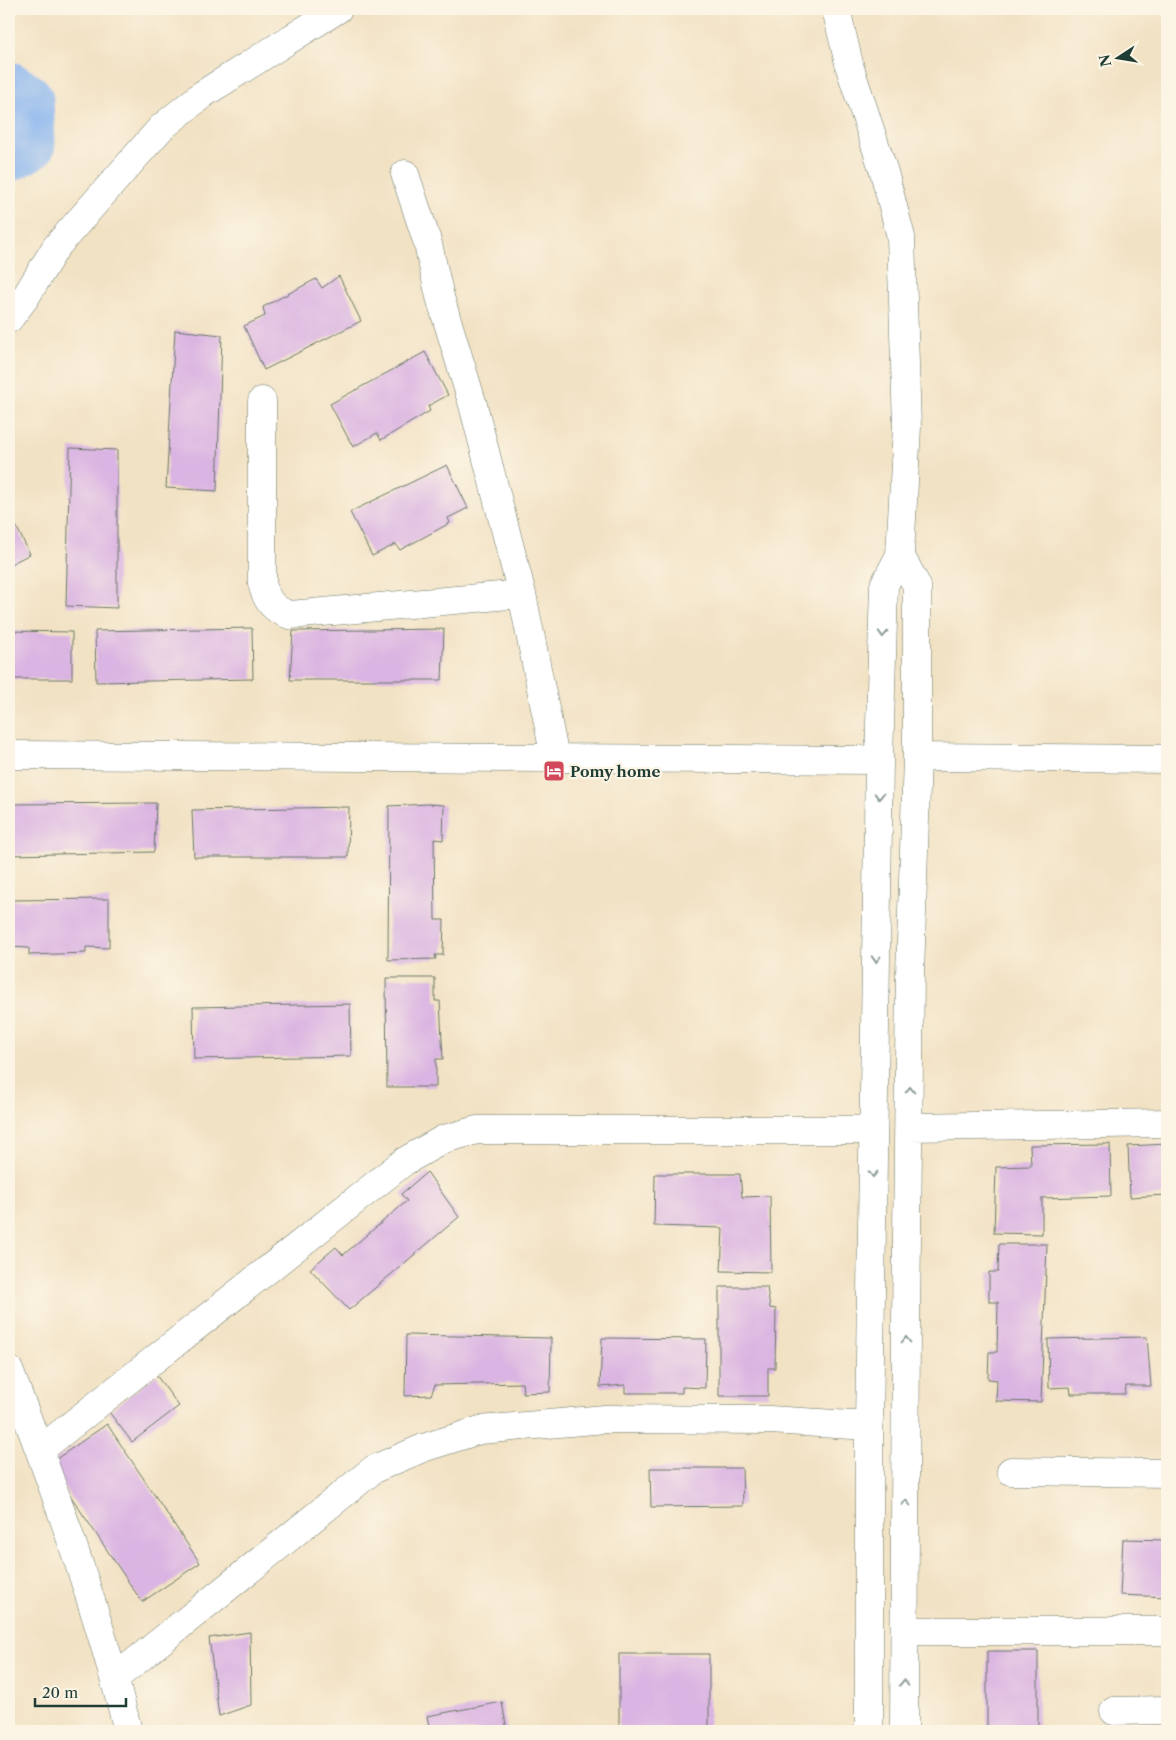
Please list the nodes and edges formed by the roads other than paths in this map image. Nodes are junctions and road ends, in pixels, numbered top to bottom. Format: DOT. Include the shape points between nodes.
graph roads {
  1 [pos="338,9"];
  2 [pos="836,9"];
  3 [pos="405,174"];
  4 [pos="9,319"];
  5 [pos="262,402"];
  6 [pos="900,555"];
  7 [pos="884,585"];
  8 [pos="916,586"];
  9 [pos="522,594"];
  10 [pos="9,754"];
  11 [pos="917,757"];
  12 [pos="555,758"];
  13 [pos="1167,759"];
  14 [pos="879,760"];
  15 [pos="1167,1124"];
  16 [pos="909,1127"];
  17 [pos="873,1130"];
  18 [pos="9,1370"];
  19 [pos="869,1426"];
  20 [pos="40,1450"];
  21 [pos="1011,1470"];
  22 [pos="1167,1473"];
  23 [pos="870,1530"];
  24 [pos="907,1532"];
  25 [pos="1167,1631"];
  26 [pos="905,1632"];
  27 [pos="115,1678"];
  28 [pos="1167,1710"];
  29 [pos="1114,1711"];
  30 [pos="128,1731"];
  31 [pos="869,1731"];
  32 [pos="904,1731"];
  1 -- 4 [label="street" via="203,94 161,128 56,247"];
  2 -- 6 [label="street" via="850,68 884,172 901,237 907,428"];
  3 -- 9 [label="street" via="428,244"];
  5 -- 9 [label="street" via="262,582 265,596 276,611 290,614"];
  6 -- 7 [label="street"];
  6 -- 8 [label="street"];
  7 -- 8 [label="street"];
  7 -- 14 [label="street, one-way"];
  8 -- 11 [label="street"];
  9 -- 12 [label="street"];
  10 -- 12 [label="street"];
  11 -- 13 [label="street"];
  16 -- 11 [label="street, one-way"];
  12 -- 14 [label="street"];
  14 -- 17 [label="street, one-way"];
  15 -- 16 [label="street"];
  24 -- 16 [label="street, one-way"];
  17 -- 19 [label="street, one-way"];
  17 -- 20 [label="street" via="477,1130 444,1139 405,1161"];
  18 -- 20 [label="street"];
  19 -- 23 [label="street"];
  19 -- 27 [label="street" via="769,1420 605,1419 480,1430 423,1448 374,1469"];
  20 -- 27 [label="street"];
  21 -- 22 [label="street"];
  23 -- 24 [label="street"];
  23 -- 31 [label="street"];
  24 -- 26 [label="street"];
  25 -- 26 [label="street"];
  32 -- 26 [label="street, one-way"];
  27 -- 30 [label="street"];
  28 -- 29 [label="street"];
}
